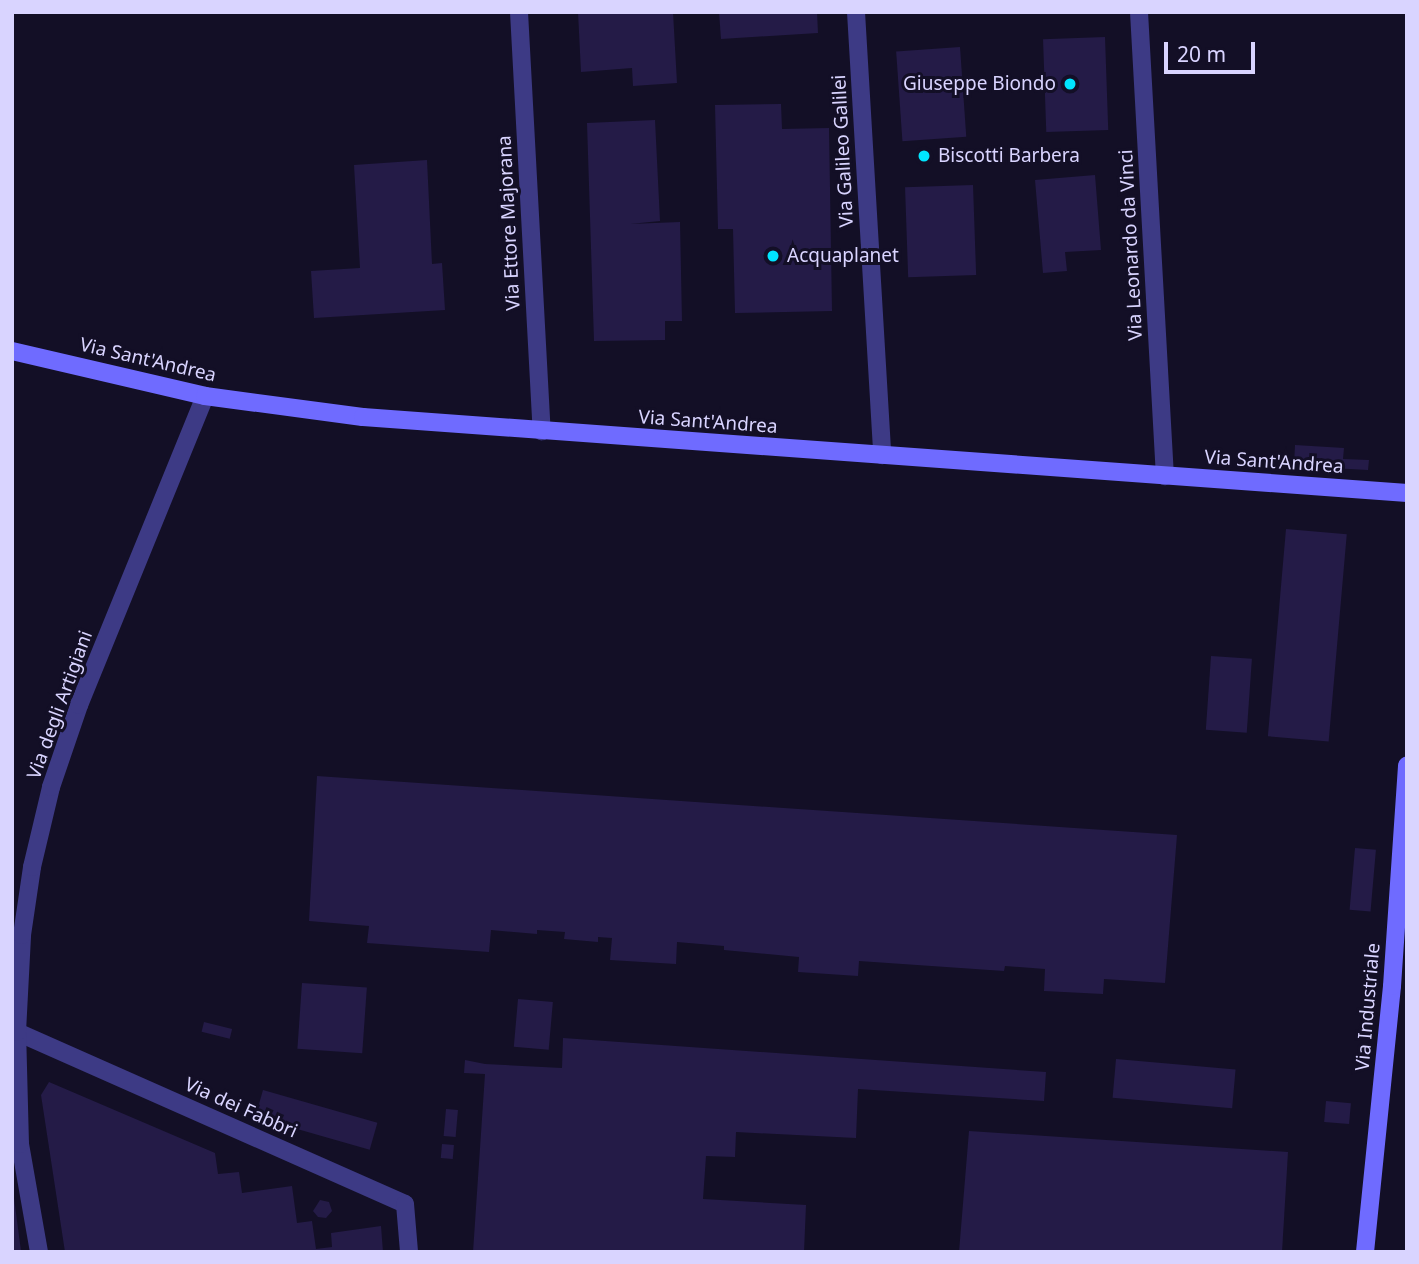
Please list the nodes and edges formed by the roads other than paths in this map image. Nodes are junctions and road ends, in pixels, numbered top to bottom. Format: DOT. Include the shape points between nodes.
graph roads {
  1 [pos="519,12"];
  2 [pos="856,12"];
  3 [pos="1139,12"];
  4 [pos="12,351"];
  5 [pos="205,396"];
  6 [pos="542,431"];
  7 [pos="882,455"];
  8 [pos="1165,476"];
  9 [pos="1407,493"];
  10 [pos="1407,766"];
  11 [pos="17,939"];
  12 [pos="17,1032"];
  13 [pos="39,1252"];
  14 [pos="409,1252"];
  15 [pos="1365,1252"];
  1 -- 6 [label="street, Via Ettore Majorana"];
  2 -- 7 [label="street, Via Galileo Galilei"];
  3 -- 8 [label="street, Via Leonardo da Vinci"];
  4 -- 5 [label="street, Via Sant'Andrea"];
  5 -- 6 [label="street, Via Sant'Andrea" via="363,417"];
  5 -- 11 [label="street, Via degli Artigiani" via="79,705 55,775"];
  6 -- 7 [label="street, Via Sant'Andrea"];
  7 -- 8 [label="street, Via Sant'Andrea"];
  8 -- 9 [label="street, Via Sant'Andrea"];
  10 -- 15 [label="street, Via Industriale" via="1392,986"];
  11 -- 12 [label="street, Via degli Artigiani"];
  12 -- 13 [label="street, Via degli Artigiani" via="20,1144"];
  12 -- 14 [label="street, Via dei Fabbri" via="405,1204"];
}
